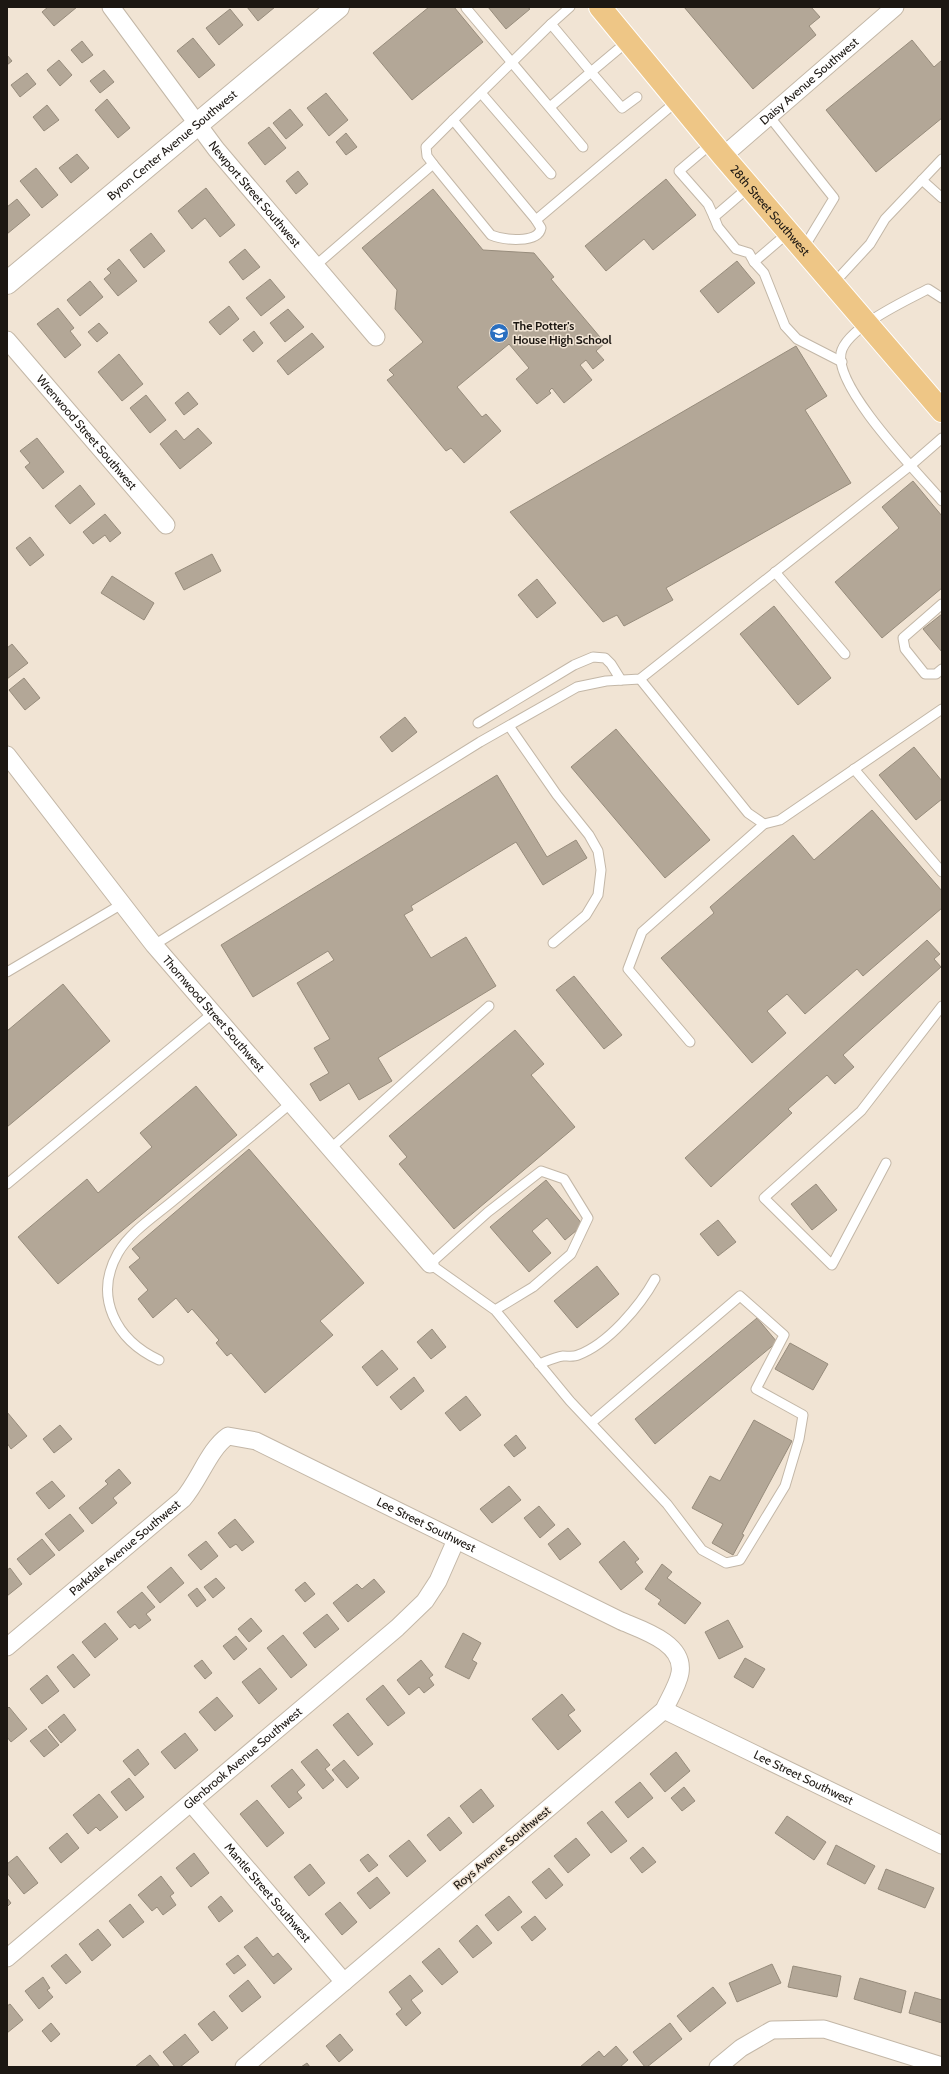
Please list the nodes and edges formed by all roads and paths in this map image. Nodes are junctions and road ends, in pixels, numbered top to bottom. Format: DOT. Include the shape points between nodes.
graph roads {
  1 [pos="111,7"];
  2 [pos="338,7"];
  3 [pos="570,7"];
  4 [pos="895,7"];
  5 [pos="466,8"];
  6 [pos="603,8"];
  7 [pos="551,24"];
  8 [pos="628,41"];
  9 [pos="512,62"];
  10 [pos="592,72"];
  11 [pos="481,94"];
  12 [pos="636,97"];
  13 [pos="677,101"];
  14 [pos="550,107"];
  15 [pos="769,116"];
  16 [pos="453,120"];
  17 [pos="197,125"];
  18 [pos="583,147"];
  19 [pos="718,149"];
  20 [pos="942,159"];
  21 [pos="433,164"];
  22 [pos="551,174"];
  23 [pos="922,180"];
  24 [pos="750,187"];
  25 [pos="942,198"];
  26 [pos="714,217"];
  27 [pos="536,220"];
  28 [pos="789,232"];
  29 [pos="803,249"];
  30 [pos="754,262"];
  31 [pos="315,266"];
  32 [pos="7,283"];
  33 [pos="833,284"];
  34 [pos="942,298"];
  35 [pos="867,324"];
  36 [pos="376,337"];
  37 [pos="7,340"];
  38 [pos="842,362"];
  39 [pos="942,411"];
  40 [pos="942,438"];
  41 [pos="911,464"];
  42 [pos="942,501"];
  43 [pos="166,525"];
  44 [pos="775,572"];
  45 [pos="942,604"];
  46 [pos="845,654"];
  47 [pos="942,669"];
  48 [pos="640,679"];
  49 [pos="621,680"];
  50 [pos="942,709"];
  51 [pos="478,723"];
  52 [pos="509,726"];
  53 [pos="7,755"];
  54 [pos="854,769"];
  55 [pos="764,824"];
  56 [pos="942,872"];
  57 [pos="122,904"];
  58 [pos="553,943"];
  59 [pos="154,945"];
  60 [pos="7,972"];
  61 [pos="489,1006"];
  62 [pos="942,1006"];
  63 [pos="213,1013"];
  64 [pos="690,1042"];
  65 [pos="291,1103"];
  66 [pos="330,1149"];
  67 [pos="886,1163"];
  68 [pos="7,1184"];
  69 [pos="430,1264"];
  70 [pos="654,1279"];
  71 [pos="495,1310"];
  72 [pos="159,1360"];
  73 [pos="539,1364"];
  74 [pos="591,1424"];
  75 [pos="228,1436"];
  76 [pos="456,1540"];
  77 [pos="621,1620"];
  78 [pos="7,1647"];
  79 [pos="664,1710"];
  80 [pos="191,1803"];
  81 [pos="942,1845"];
  82 [pos="7,1958"];
  83 [pos="344,1982"];
  84 [pos="942,2066"];
  85 [pos="244,2067"];
  86 [pos="718,2067"];
  1 -- 17 [label="street, Newport Street Southwest"];
  2 -- 17 [label="main road, Byron Center Avenue Southwest"];
  3 -- 7 [label="lane"];
  4 -- 15 [label="street, Daisy Avenue Southwest"];
  5 -- 9 [label="lane"];
  6 -- 8 [label="main road, 28th Street Southwest"];
  7 -- 9 [label="lane"];
  7 -- 10 [label="lane"];
  8 -- 10 [label="lane"];
  8 -- 13 [label="main road, 28th Street Southwest"];
  9 -- 11 [label="lane"];
  9 -- 14 [label="lane"];
  10 -- 12 [label="lane" via="622,108"];
  10 -- 14 [label="lane"];
  11 -- 16 [label="lane"];
  11 -- 22 [label="lane"];
  13 -- 19 [label="main road, 28th Street Southwest"];
  13 -- 27 [label="lane"];
  14 -- 18 [label="lane"];
  15 -- 19 [label="street, Daisy Avenue Southwest"];
  15 -- 29 [label="lane" via="834,198"];
  16 -- 21 [label="lane" via="426,148"];
  16 -- 27 [label="lane"];
  17 -- 31 [label="street, Newport Street Southwest"];
  17 -- 32 [label="main road, Byron Center Avenue Southwest"];
  19 -- 24 [label="main road, 28th Street Southwest"];
  19 -- 26 [label="lane" via="679,171 708,204"];
  20 -- 23 [label="lane"];
  21 -- 27 [label="lane" via="491,235 519,240 536,237 541,228"];
  21 -- 31 [label="lane"];
  23 -- 25 [label="lane"];
  23 -- 33 [label="lane" via="885,219 870,244"];
  24 -- 26 [label="lane"];
  24 -- 28 [label="main road, 28th Street Southwest"];
  26 -- 30 [label="lane" via="718,227 736,249 749,253"];
  28 -- 29 [label="main road, 28th Street Southwest"];
  28 -- 30 [label="lane"];
  29 -- 33 [label="main road, 28th Street Southwest"];
  30 -- 38 [label="lane" via="764,273 785,326 797,339"];
  31 -- 36 [label="street, Newport Street Southwest"];
  33 -- 35 [label="main road, 28th Street Southwest"];
  34 -- 35 [label="lane" via="928,289"];
  35 -- 38 [label="lane" via="848,340 841,353"];
  35 -- 39 [label="main road, 28th Street Southwest"];
  37 -- 43 [label="street, Wrenwood Street Southwest"];
  38 -- 41 [label="lane" via="842,370 860,400 892,446"];
  40 -- 41 [label="lane"];
  41 -- 42 [label="lane"];
  41 -- 44 [label="lane"];
  44 -- 46 [label="lane"];
  44 -- 48 [label="lane"];
  45 -- 47 [label="lane" via="904,638 905,649 925,674 936,674"];
  48 -- 49 [label="lane"];
  48 -- 55 [label="lane" via="748,813"];
  49 -- 51 [label="lane" via="604,658 593,657 574,665"];
  49 -- 52 [label="lane" via="577,687"];
  50 -- 54 [label="lane"];
  52 -- 58 [label="lane" via="557,795 589,835 598,852 602,870 598,895 586,915"];
  52 -- 59 [label="lane"];
  53 -- 57 [label="street, Thornwood Street Southwest"];
  54 -- 55 [label="lane" via="780,820"];
  54 -- 56 [label="lane"];
  55 -- 64 [label="lane" via="642,932 628,969"];
  57 -- 59 [label="street, Thornwood Street Southwest"];
  57 -- 60 [label="lane"];
  59 -- 63 [label="street, Thornwood Street Southwest"];
  61 -- 66 [label="lane"];
  62 -- 67 [label="lane" via="861,1111 764,1198 832,1265"];
  63 -- 65 [label="street, Thornwood Street Southwest"];
  63 -- 68 [label="lane"];
  65 -- 66 [label="street, Thornwood Street Southwest"];
  65 -- 72 [label="lane" via="126,1241 118,1253 111,1272 108,1304 125,1336 145,1353"];
  66 -- 69 [label="street, Thornwood Street Southwest"];
  69 -- 71 [label="lane"];
  69 -- 71 [label="lane" via="488,1212 541,1171 564,1179 588,1218 571,1254 533,1287"];
  70 -- 73 [label="lane" via="623,1322 596,1345 578,1356 563,1356"];
  71 -- 73 [label="lane"];
  73 -- 74 [label="lane"];
  74 -- 74 [label="lane" via="667,1504 702,1550 726,1563 740,1560 785,1486 799,1438 803,1415 756,1389 784,1335 740,1296"];
  75 -- 76 [label="street, Lee Street Southwest" via="256,1441"];
  75 -- 78 [label="street, Parkdale Avenue Southwest" via="221,1441 183,1499"];
  76 -- 77 [label="street, Lee Street Southwest"];
  76 -- 80 [label="street, Glenbrook Avenue Southwest" via="438,1580 425,1601 391,1633"];
  77 -- 79 [label="street, Roys Avenue Southwest" via="666,1642 680,1663 680,1673"];
  79 -- 81 [label="street, Lee Street Southwest"];
  79 -- 83 [label="street, Roys Avenue Southwest"];
  80 -- 82 [label="street, Glenbrook Avenue Southwest"];
  80 -- 83 [label="street, Mantle Street Southwest"];
  83 -- 85 [label="street, Roys Avenue Southwest"];
  84 -- 86 [label="street" via="824,2029 772,2030 740,2048"];
}
